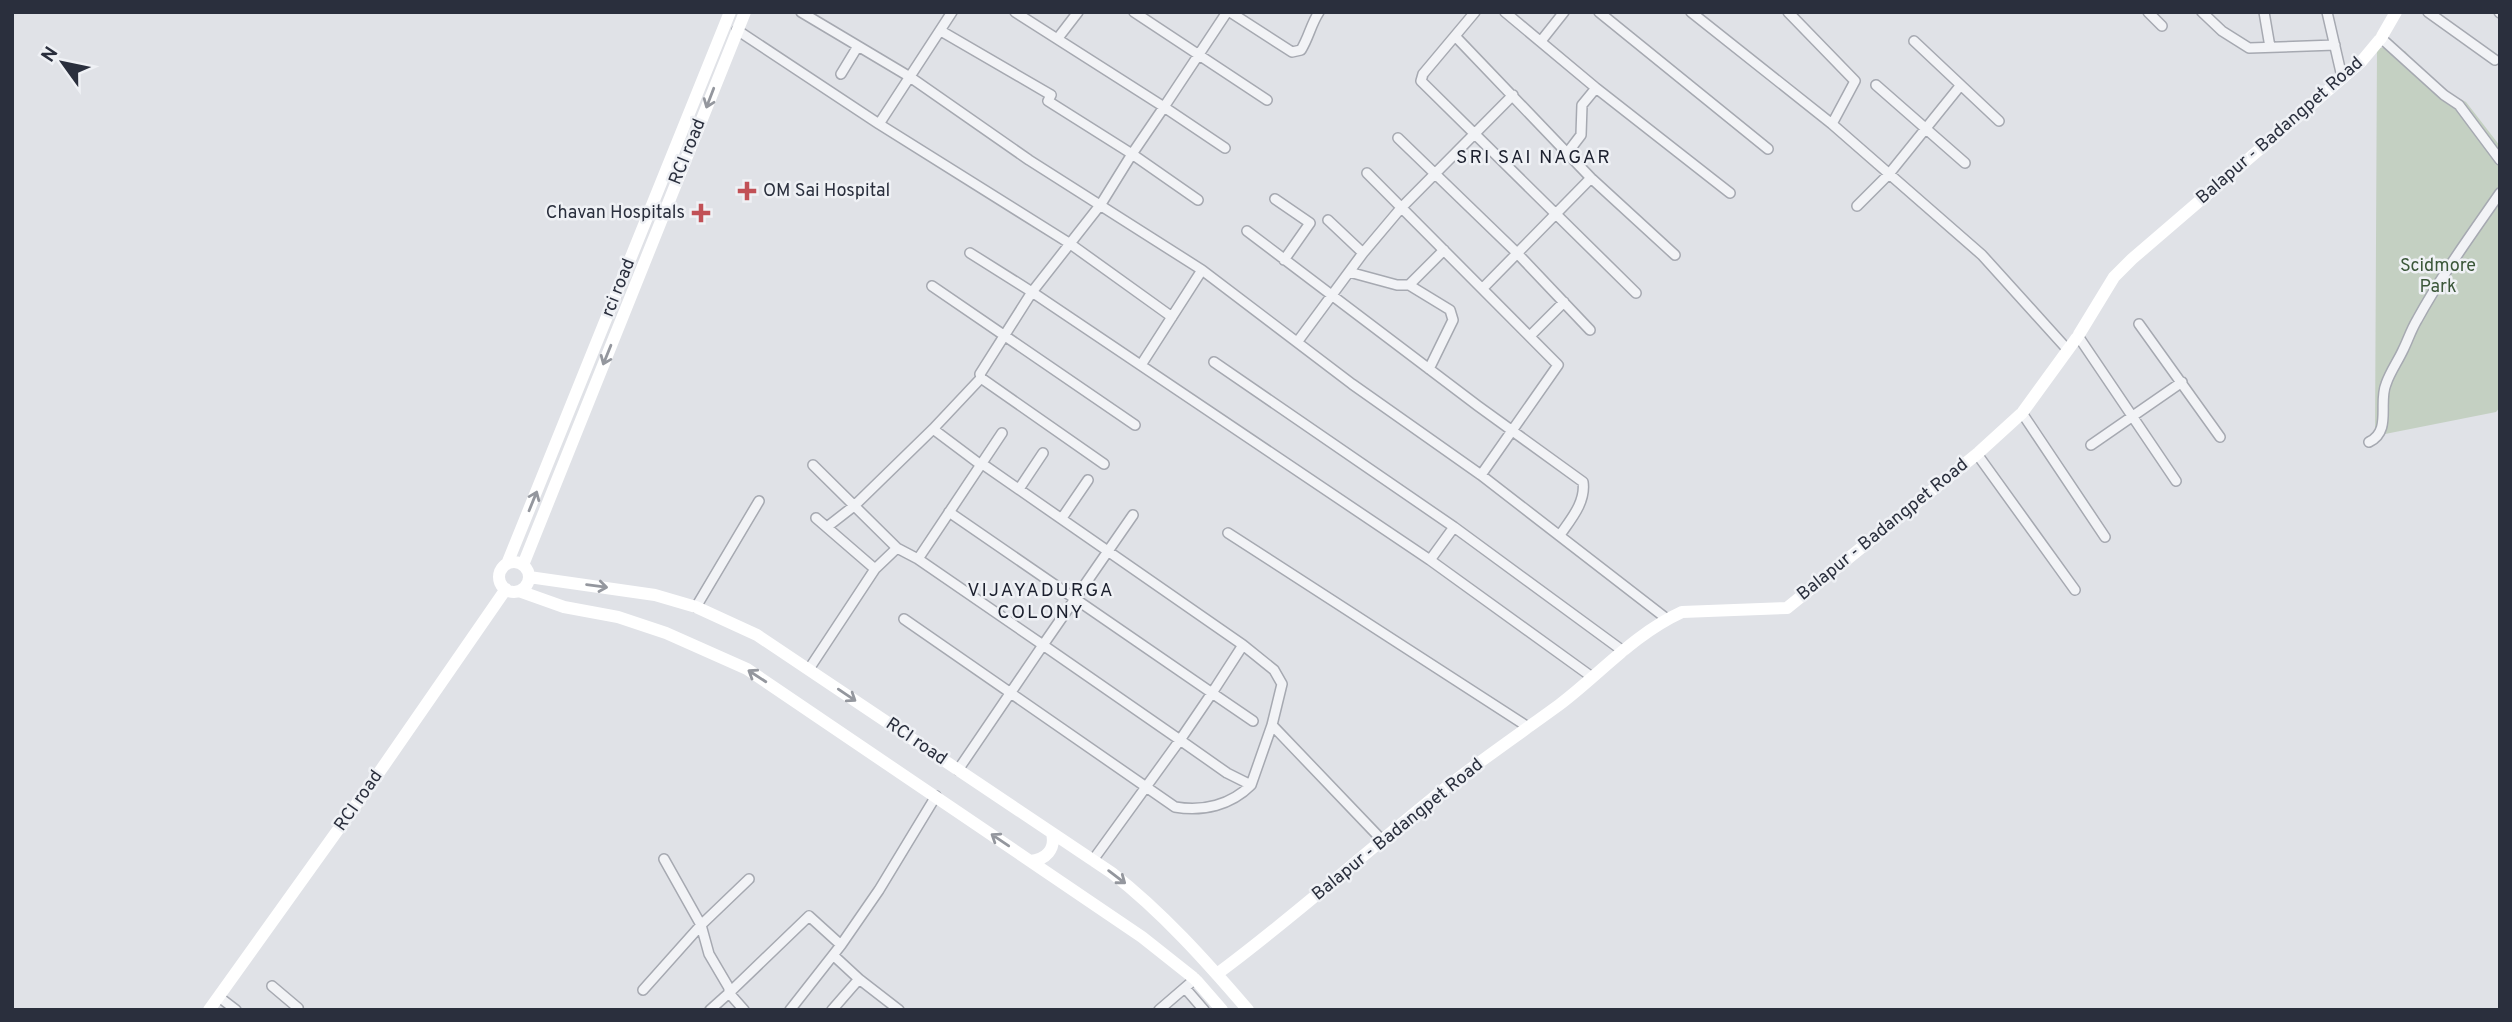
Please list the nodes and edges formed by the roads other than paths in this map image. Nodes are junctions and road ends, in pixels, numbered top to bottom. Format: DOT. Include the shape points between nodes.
graph roads {
  1 [pos="730,12"];
  2 [pos="745,12"];
  3 [pos="801,12"];
  4 [pos="952,12"];
  5 [pos="1015,12"];
  6 [pos="1078,12"];
  7 [pos="1134,12"];
  8 [pos="1228,12"];
  9 [pos="1319,12"];
  10 [pos="1475,12"];
  11 [pos="1506,12"];
  12 [pos="1564,12"];
  13 [pos="1598,12"];
  14 [pos="1691,12"];
  15 [pos="1788,12"];
  16 [pos="2148,12"];
  17 [pos="2202,12"];
  18 [pos="2264,12"];
  19 [pos="2327,12"];
  20 [pos="2396,12"];
  21 [pos="2428,12"];
  22 [pos="1030,16"];
  23 [pos="2162,26"];
  24 [pos="737,30"];
  25 [pos="941,31"];
  26 [pos="1455,36"];
  27 [pos="1058,38"];
  28 [pos="2381,38"];
  29 [pos="1541,41"];
  30 [pos="1914,41"];
  31 [pos="2335,45"];
  32 [pos="858,46"];
  33 [pos="2270,47"];
  34 [pos="1197,56"];
  35 [pos="2495,60"];
  36 [pos="715,67"];
  37 [pos="841,74"];
  38 [pos="910,78"];
  39 [pos="2342,78"];
  40 [pos="1876,85"];
  41 [pos="1960,86"];
  42 [pos="1596,88"];
  43 [pos="1513,95"];
  44 [pos="1267,100"];
  45 [pos="1164,107"];
  46 [pos="1998,121"];
  47 [pos="878,124"];
  48 [pos="1832,124"];
  49 [pos="1926,129"];
  50 [pos="1475,135"];
  51 [pos="1398,138"];
  52 [pos="1224,148"];
  53 [pos="1768,149"];
  54 [pos="1568,152"];
  55 [pos="1132,154"];
  56 [pos="2500,160"];
  57 [pos="1965,163"];
  58 [pos="1367,173"];
  59 [pos="1434,173"];
  60 [pos="1889,174"];
  61 [pos="1591,178"];
  62 [pos="1730,193"];
  63 [pos="2500,194"];
  64 [pos="1275,199"];
  65 [pos="1198,200"];
  66 [pos="1101,204"];
  67 [pos="1857,206"];
  68 [pos="1401,208"];
  69 [pos="1554,214"];
  70 [pos="1328,220"];
  71 [pos="1247,231"];
  72 [pos="1069,243"];
  73 [pos="1444,250"];
  74 [pos="1516,252"];
  75 [pos="970,253"];
  76 [pos="1363,253"];
  77 [pos="1675,255"];
  78 [pos="1284,260"];
  79 [pos="1202,270"];
  80 [pos="1349,272"];
  81 [pos="1409,285"];
  82 [pos="932,286"];
  83 [pos="1483,288"];
  84 [pos="1032,292"];
  85 [pos="1636,293"];
  86 [pos="1334,295"];
  87 [pos="1564,302"];
  88 [pos="1172,317"];
  89 [pos="2139,324"];
  90 [pos="1590,330"];
  91 [pos="1531,335"];
  92 [pos="1004,336"];
  93 [pos="2078,336"];
  94 [pos="1298,341"];
  95 [pos="2067,349"];
  96 [pos="1214,362"];
  97 [pos="1141,365"];
  98 [pos="1429,369"];
  99 [pos="981,378"];
  100 [pos="2182,382"];
  101 [pos="2022,413"];
  102 [pos="2133,418"];
  103 [pos="1135,425"];
  104 [pos="933,429"];
  105 [pos="1512,430"];
  106 [pos="1002,433"];
  107 [pos="2220,437"];
  108 [pos="2369,443"];
  109 [pos="2091,445"];
  110 [pos="1043,453"];
  111 [pos="1977,454"];
  112 [pos="981,464"];
  113 [pos="1104,464"];
  114 [pos="813,465"];
  115 [pos="1481,475"];
  116 [pos="1088,480"];
  117 [pos="2176,481"];
  118 [pos="1019,489"];
  119 [pos="759,501"];
  120 [pos="854,506"];
  121 [pos="949,512"];
  122 [pos="1133,515"];
  123 [pos="816,518"];
  124 [pos="1062,518"];
  125 [pos="827,527"];
  126 [pos="1454,527"];
  127 [pos="1228,533"];
  128 [pos="1560,535"];
  129 [pos="2105,537"];
  130 [pos="897,548"];
  131 [pos="1107,550"];
  132 [pos="918,559"];
  133 [pos="1430,560"];
  134 [pos="508,564"];
  135 [pos="875,569"];
  136 [pos="526,571"];
  137 [pos="512,590"];
  138 [pos="2075,590"];
  139 [pos="1076,598"];
  140 [pos="696,607"];
  141 [pos="904,619"];
  142 [pos="1667,619"];
  143 [pos="1043,645"];
  144 [pos="1243,645"];
  145 [pos="1623,651"];
  146 [pos="809,669"];
  147 [pos="1592,677"];
  148 [pos="1012,692"];
  149 [pos="1212,692"];
  150 [pos="1253,721"];
  151 [pos="1272,725"];
  152 [pos="1528,727"];
  153 [pos="1180,740"];
  154 [pos="958,771"];
  155 [pos="1251,785"];
  156 [pos="1146,787"];
  157 [pos="936,796"];
  158 [pos="1052,833"];
  159 [pos="1382,840"];
  160 [pos="1069,845"];
  161 [pos="664,859"];
  162 [pos="1093,860"];
  163 [pos="1030,861"];
  164 [pos="1050,874"];
  165 [pos="749,879"];
  166 [pos="701,925"];
  167 [pos="841,945"];
  168 [pos="833,955"];
  169 [pos="1217,974"];
  170 [pos="859,979"];
  171 [pos="1190,984"];
  172 [pos="272,986"];
  173 [pos="643,990"];
  174 [pos="729,993"];
  175 [pos="219,996"];
  176 [pos="1164,1008"];
  177 [pos="209,1010"];
  178 [pos="236,1010"];
  179 [pos="297,1010"];
  180 [pos="710,1010"];
  181 [pos="744,1010"];
  182 [pos="790,1010"];
  183 [pos="832,1010"];
  184 [pos="899,1010"];
  185 [pos="1204,1010"];
  186 [pos="1222,1010"];
  187 [pos="1248,1010"];
  1 -- 36 [label="main road, rci road"];
  2 -- 24 [label="main road, RCI road"];
  3 -- 32 [label="street"];
  4 -- 25 [label="street"];
  5 -- 22 [label="street"];
  6 -- 27 [label="street"];
  7 -- 34 [label="street"];
  8 -- 9 [label="street" via="1292,52 1301,50"];
  8 -- 34 [label="street"];
  10 -- 26 [label="street"];
  11 -- 29 [label="street"];
  12 -- 29 [label="street"];
  13 -- 53 [label="street"];
  14 -- 48 [label="street"];
  15 -- 48 [label="street" via="1854,81"];
  16 -- 23 [label="street"];
  17 -- 33 [label="street" via="2237,43 2249,48"];
  18 -- 33 [label="street"];
  19 -- 31 [label="street"];
  20 -- 28 [label="main road, Balapur - Badangpet Road"];
  21 -- 35 [label="street"];
  22 -- 27 [label="street"];
  24 -- 36 [label="main road, RCI road"];
  24 -- 47 [label="street"];
  25 -- 38 [label="street"];
  25 -- 55 [label="street" via="1051,95 1048,101"];
  26 -- 43 [label="street"];
  26 -- 50 [label="street" via="1421,81"];
  27 -- 45 [label="street"];
  28 -- 39 [label="main road, Balapur - Badangpet Road"];
  28 -- 56 [label="street" via="2459,105"];
  29 -- 42 [label="street"];
  30 -- 41 [label="street"];
  31 -- 33 [label="street"];
  31 -- 39 [label="street"];
  32 -- 37 [label="street"];
  32 -- 38 [label="street"];
  34 -- 44 [label="street"];
  34 -- 45 [label="street"];
  134 -- 36 [label="main road, rci road, one-way"];
  36 -- 136 [label="main road, RCI road, one-way"];
  38 -- 47 [label="street"];
  38 -- 66 [label="street"];
  39 -- 93 [label="main road, Balapur - Badangpet Road" via="2132,259 2114,277"];
  40 -- 49 [label="street"];
  41 -- 46 [label="street"];
  41 -- 49 [label="street"];
  42 -- 54 [label="street" via="1582,105 1581,135"];
  42 -- 62 [label="street"];
  43 -- 50 [label="street"];
  43 -- 54 [label="street"];
  45 -- 52 [label="street"];
  45 -- 55 [label="street"];
  47 -- 72 [label="street"];
  48 -- 60 [label="street"];
  49 -- 57 [label="street"];
  49 -- 60 [label="street"];
  50 -- 59 [label="street"];
  50 -- 69 [label="street"];
  51 -- 59 [label="street"];
  54 -- 61 [label="street"];
  55 -- 65 [label="street"];
  55 -- 66 [label="street"];
  58 -- 68 [label="street"];
  59 -- 68 [label="street"];
  59 -- 74 [label="street"];
  60 -- 67 [label="street"];
  60 -- 95 [label="street" via="1982,255"];
  61 -- 69 [label="street"];
  61 -- 77 [label="street"];
  63 -- 108 [label="street" via="2416,322 2386,382 2380,432"];
  64 -- 78 [label="street" via="1310,223"];
  66 -- 72 [label="street"];
  66 -- 79 [label="street"];
  68 -- 73 [label="street"];
  68 -- 76 [label="street"];
  69 -- 74 [label="street"];
  69 -- 85 [label="street"];
  70 -- 76 [label="street"];
  71 -- 78 [label="street"];
  72 -- 84 [label="street"];
  72 -- 88 [label="street"];
  73 -- 81 [label="street"];
  73 -- 83 [label="street"];
  74 -- 83 [label="street"];
  74 -- 87 [label="street"];
  75 -- 84 [label="street"];
  76 -- 80 [label="street"];
  78 -- 86 [label="street"];
  79 -- 88 [label="street"];
  79 -- 94 [label="street"];
  80 -- 81 [label="street"];
  80 -- 86 [label="street"];
  81 -- 98 [label="street" via="1450,310 1453,320"];
  82 -- 92 [label="street"];
  83 -- 91 [label="street"];
  84 -- 92 [label="street"];
  84 -- 97 [label="street"];
  86 -- 94 [label="street"];
  86 -- 98 [label="street"];
  87 -- 90 [label="street"];
  87 -- 91 [label="street"];
  88 -- 97 [label="street"];
  89 -- 100 [label="street"];
  91 -- 105 [label="street" via="1558,365"];
  92 -- 99 [label="street"];
  92 -- 103 [label="street"];
  93 -- 95 [label="main road, Balapur - Badangpet Road"];
  93 -- 102 [label="street"];
  94 -- 115 [label="street"];
  95 -- 101 [label="main road, Balapur - Badangpet Road"];
  96 -- 126 [label="street"];
  97 -- 133 [label="street"];
  98 -- 105 [label="street"];
  99 -- 104 [label="street"];
  99 -- 113 [label="street"];
  100 -- 102 [label="street"];
  100 -- 107 [label="street"];
  101 -- 111 [label="main road, Balapur - Badangpet Road"];
  101 -- 129 [label="street"];
  102 -- 109 [label="street"];
  102 -- 117 [label="street"];
  104 -- 112 [label="street"];
  104 -- 120 [label="street"];
  105 -- 115 [label="street"];
  105 -- 128 [label="street" via="1583,482 1579,507"];
  106 -- 112 [label="street"];
  110 -- 118 [label="street"];
  111 -- 138 [label="street"];
  111 -- 142 [label="main road, Balapur - Badangpet Road" via="1787,608 1682,612"];
  112 -- 118 [label="street"];
  112 -- 121 [label="street"];
  114 -- 120 [label="street"];
  115 -- 128 [label="street"];
  116 -- 124 [label="street"];
  118 -- 124 [label="street"];
  119 -- 140 [label="street"];
  120 -- 125 [label="street"];
  120 -- 130 [label="street"];
  121 -- 132 [label="street"];
  121 -- 139 [label="street"];
  122 -- 131 [label="street"];
  123 -- 125 [label="street"];
  124 -- 131 [label="street"];
  125 -- 135 [label="street"];
  126 -- 133 [label="street"];
  126 -- 145 [label="street"];
  127 -- 152 [label="street"];
  128 -- 142 [label="street"];
  130 -- 132 [label="street"];
  130 -- 135 [label="street"];
  131 -- 139 [label="street"];
  131 -- 144 [label="street"];
  132 -- 143 [label="street"];
  133 -- 147 [label="street"];
  134 -- 136 [label="main road"];
  134 -- 137 [label="main road" via="500,575 502,584"];
  135 -- 146 [label="street"];
  136 -- 137 [label="main road" via="526,586"];
  136 -- 140 [label="main road, RCI road, one-way"];
  157 -- 137 [label="main road, one-way" via="747,669 706,649 618,617 584,612"];
  137 -- 175 [label="main road, RCI road"];
  139 -- 143 [label="street"];
  139 -- 149 [label="street"];
  140 -- 146 [label="main road, RCI road" via="757,635"];
  141 -- 148 [label="street"];
  142 -- 145 [label="main road, Balapur - Badangpet Road"];
  143 -- 148 [label="street"];
  143 -- 153 [label="street"];
  144 -- 149 [label="street"];
  144 -- 151 [label="street" via="1274,670 1282,684"];
  145 -- 147 [label="main road, Balapur - Badangpet Road"];
  146 -- 154 [label="main road, RCI road, one-way"];
  147 -- 152 [label="main road, Balapur - Badangpet Road"];
  148 -- 154 [label="street"];
  148 -- 156 [label="street"];
  149 -- 150 [label="street"];
  149 -- 153 [label="street"];
  151 -- 155 [label="street"];
  151 -- 159 [label="street"];
  152 -- 159 [label="main road, Balapur - Badangpet Road"];
  153 -- 155 [label="street"];
  153 -- 156 [label="street"];
  154 -- 158 [label="main road, RCI road"];
  155 -- 156 [label="street" via="1227,802 1190,810 1175,807"];
  156 -- 162 [label="street"];
  163 -- 157 [label="main road, one-way"];
  157 -- 167 [label="street"];
  158 -- 160 [label="main road, RCI road"];
  158 -- 163 [label="main road" via="1053,846 1046,856"];
  159 -- 169 [label="main road, Balapur - Badangpet Road"];
  160 -- 162 [label="main road, RCI road"];
  160 -- 164 [label="main road" via="1051,857"];
  161 -- 166 [label="street"];
  162 -- 169 [label="main road, RCI road, one-way" via="1142,896"];
  163 -- 164 [label="main road"];
  164 -- 171 [label="main road" via="1142,937"];
  165 -- 166 [label="street"];
  166 -- 173 [label="street"];
  166 -- 174 [label="street" via="709,954"];
  167 -- 168 [label="street"];
  167 -- 174 [label="street" via="809,916"];
  168 -- 170 [label="street"];
  168 -- 182 [label="street"];
  169 -- 187 [label="main road, RCI road"];
  170 -- 183 [label="street"];
  170 -- 184 [label="street"];
  171 -- 176 [label="street"];
  171 -- 185 [label="street"];
  171 -- 186 [label="main road"];
  172 -- 179 [label="street"];
  174 -- 180 [label="street"];
  174 -- 181 [label="street"];
  175 -- 177 [label="main road, RCI road"];
  175 -- 178 [label="street"];
}
